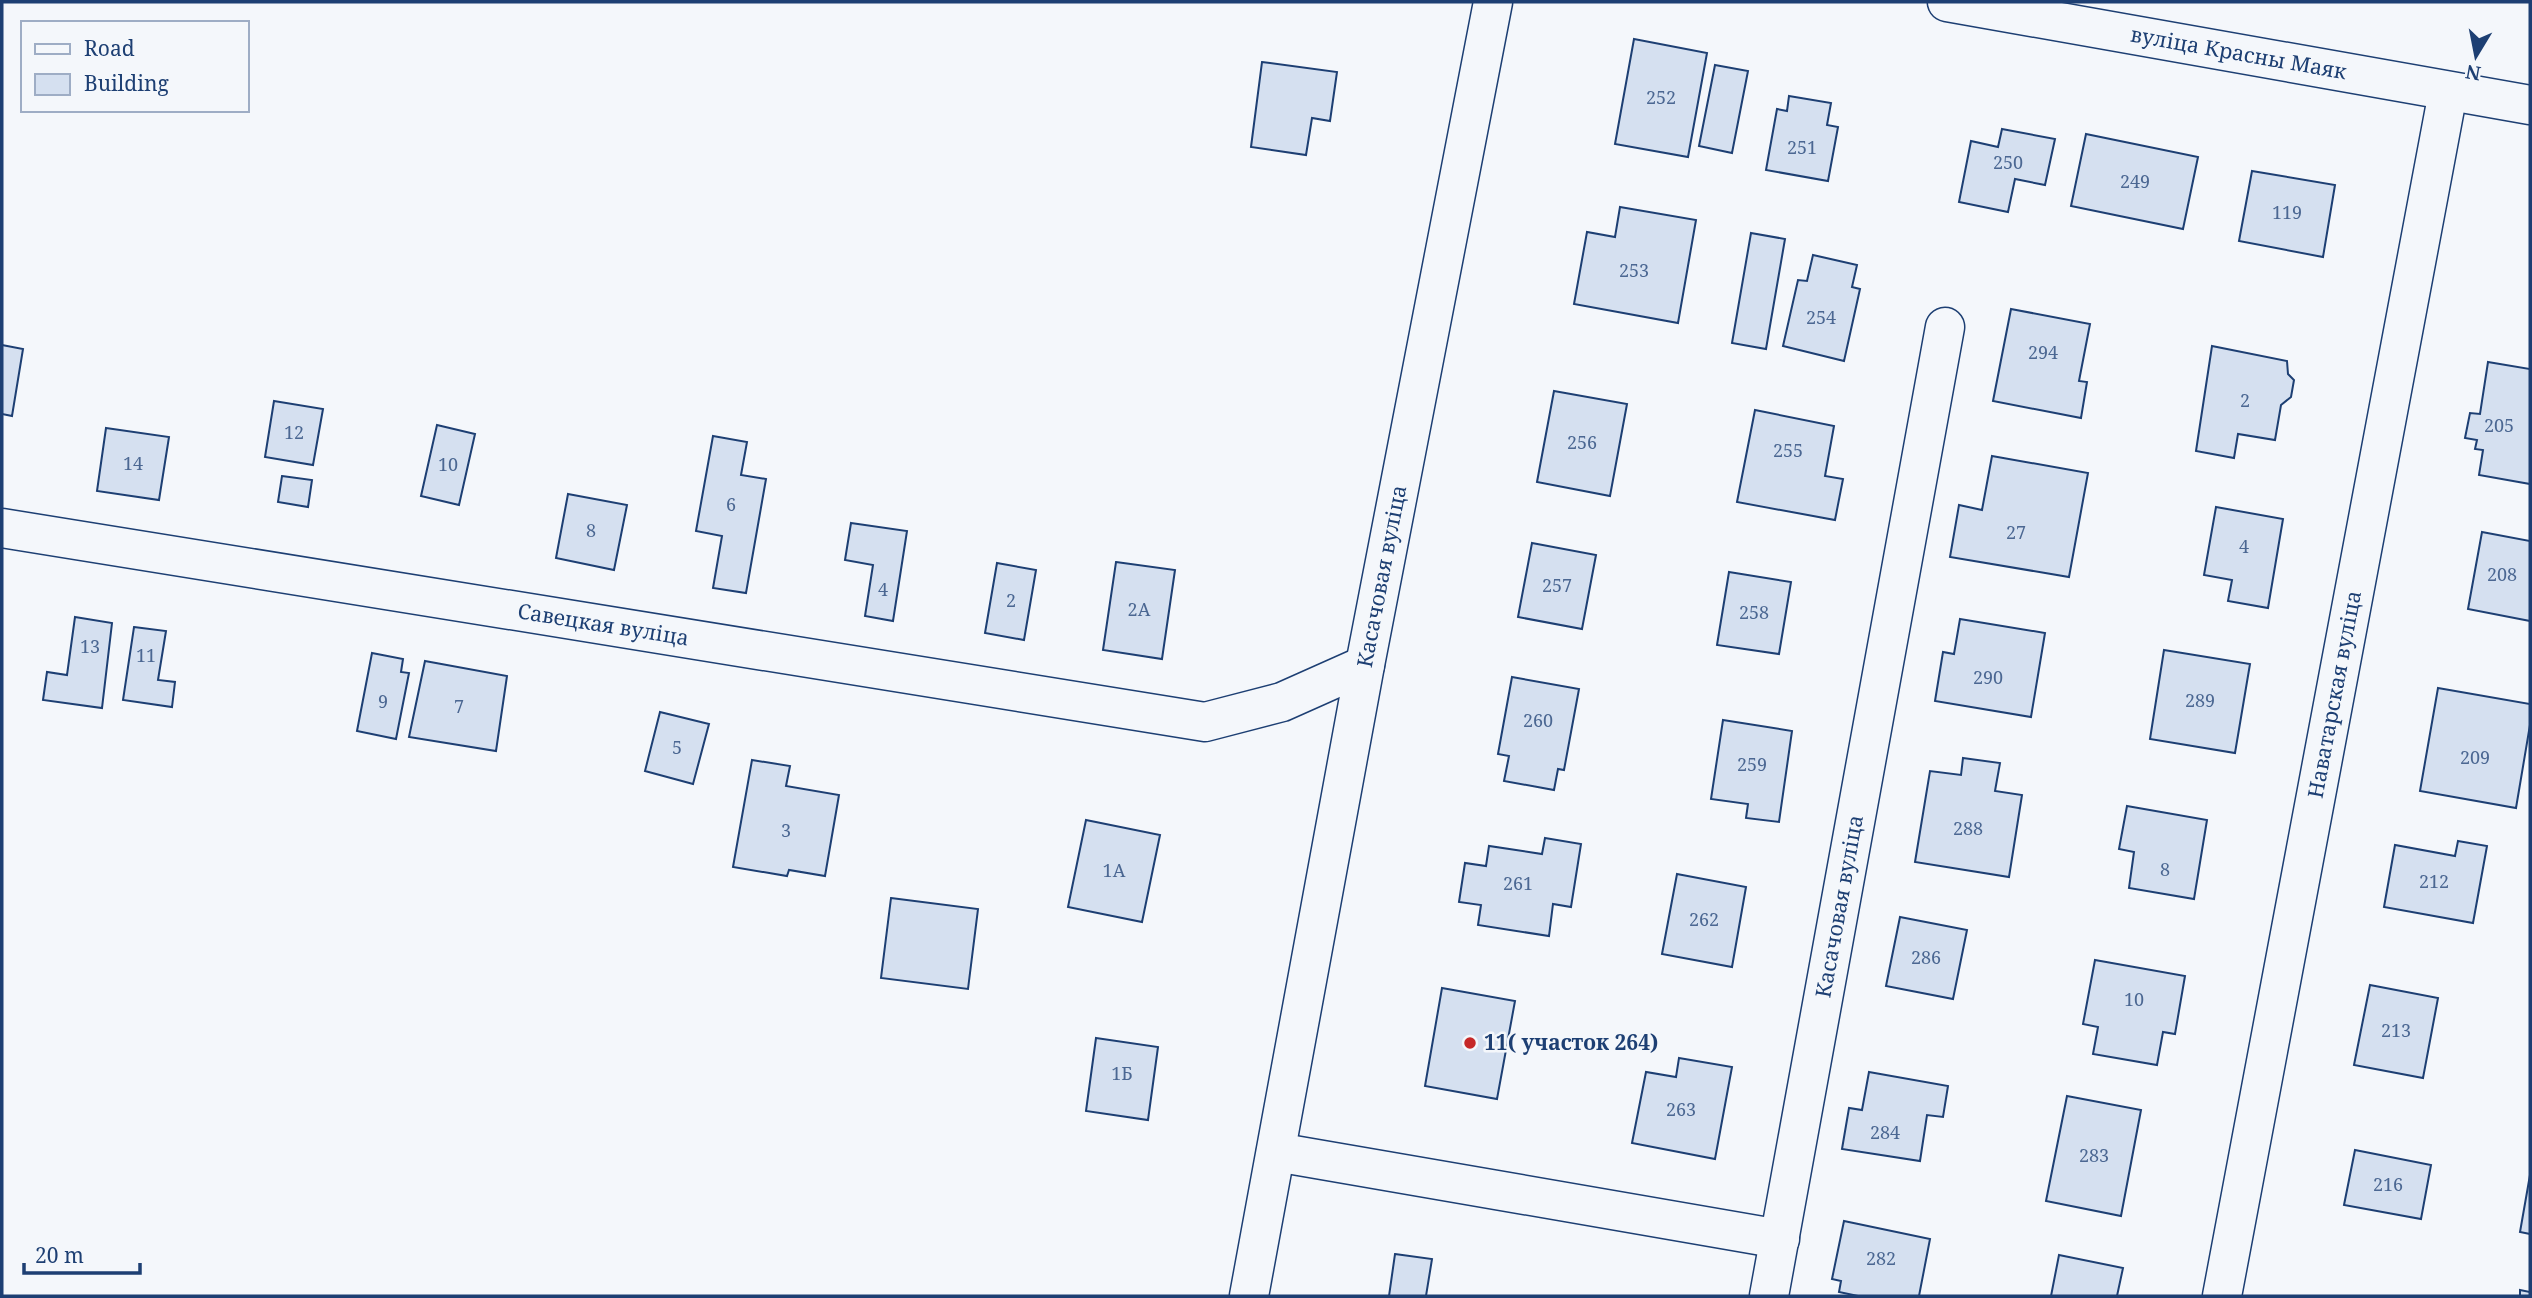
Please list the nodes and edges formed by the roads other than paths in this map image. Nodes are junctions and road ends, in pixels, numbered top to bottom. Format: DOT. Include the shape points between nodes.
graph roads {
  1 [pos="1493,2"];
  2 [pos="1947,2"];
  3 [pos="2448,92"];
  4 [pos="2530,105"];
  5 [pos="1945,327"];
  6 [pos="2,528"];
  7 [pos="1365,665"];
  8 [pos="1276,1152"];
  9 [pos="1780,1239"];
  10 [pos="1249,1296"];
  11 [pos="1769,1296"];
  12 [pos="2222,1296"];
  1 -- 7 [label="street, Касачовая вуліца"];
  2 -- 3 [label="street, вуліца Красны Маяк"];
  3 -- 4 [label="street, вуліца Красны Маяк"];
  3 -- 12 [label="street, Наватарская вуліца"];
  5 -- 9 [label="street, Касачовая вуліца"];
  6 -- 7 [label="street, Савецкая вуліца" via="1205,722 1282,702"];
  7 -- 8 [label="street, Касачовая вуліца"];
  8 -- 9 [label="street"];
  8 -- 10 [label="street, Касачовая вуліца"];
  9 -- 11 [label="street, Касачовая вуліца"];
}
